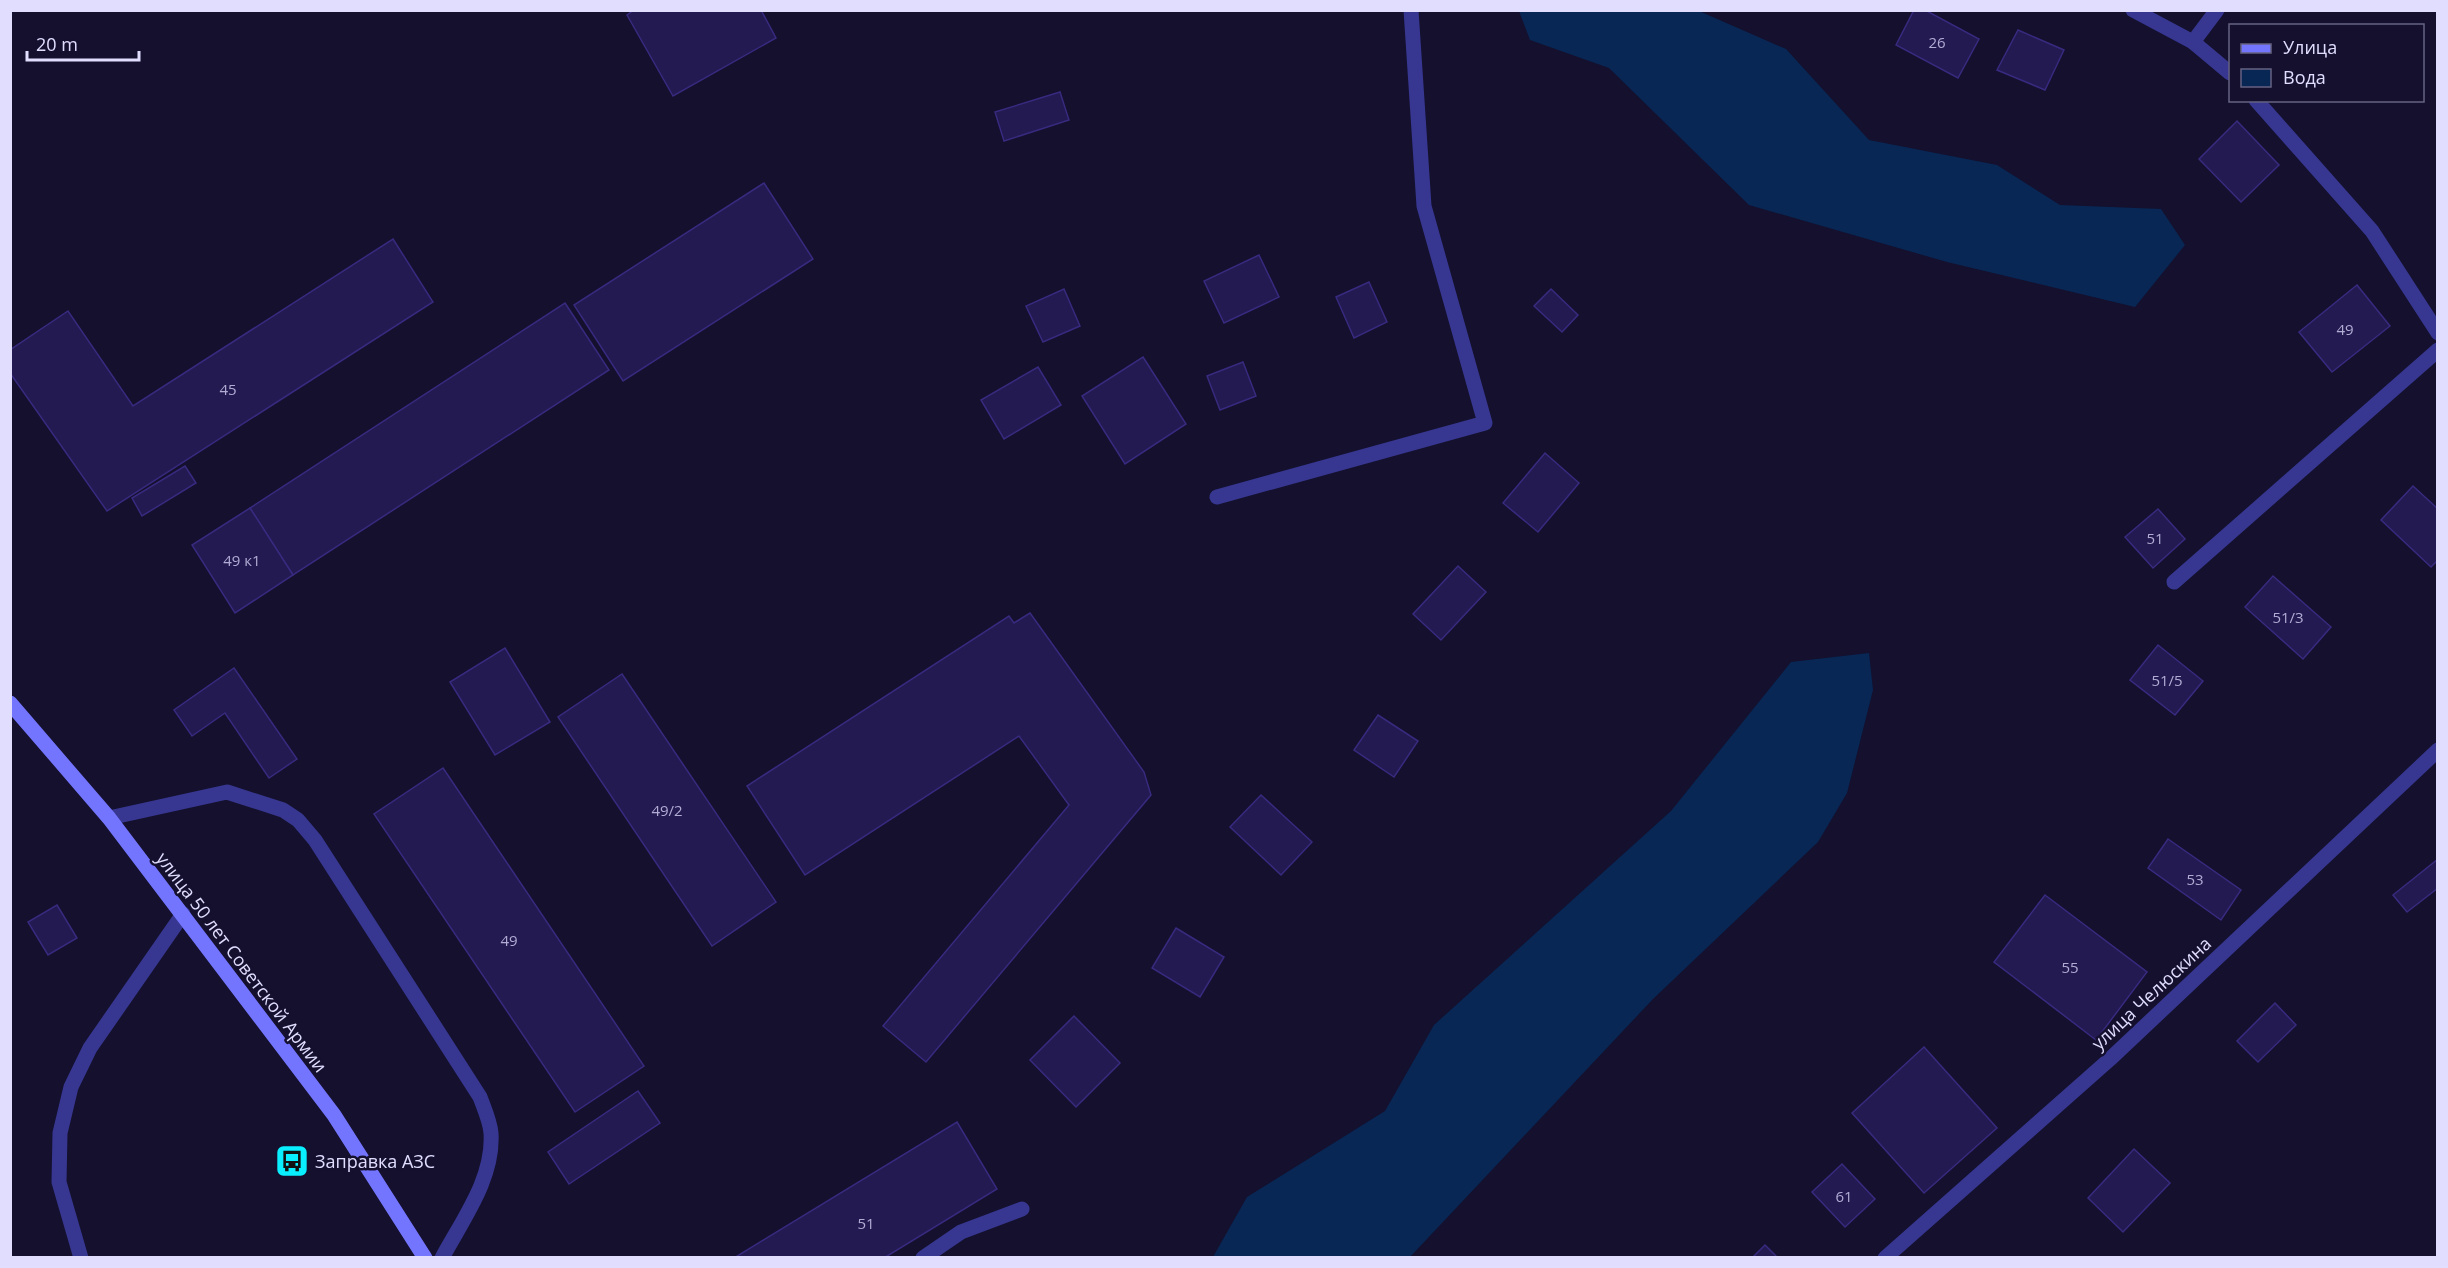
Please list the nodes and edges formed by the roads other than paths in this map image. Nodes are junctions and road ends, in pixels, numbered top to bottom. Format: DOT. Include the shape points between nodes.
graph roads {
  1 [pos="1411,10"];
  2 [pos="2133,10"];
  3 [pos="2217,10"];
  4 [pos="2193,42"];
  5 [pos="2229,71"];
  6 [pos="2258,102"];
  7 [pos="2438,333"];
  8 [pos="2438,350"];
  9 [pos="1217,497"];
  10 [pos="2174,582"];
  11 [pos="10,703"];
  12 [pos="2438,750"];
  13 [pos="109,818"];
  14 [pos="183,914"];
  15 [pos="1022,1209"];
  16 [pos="81,1257"];
  17 [pos="426,1257"];
  18 [pos="442,1257"];
  19 [pos="923,1257"];
  20 [pos="1886,1257"];
  1 -- 9 [label="street" via="1424,206 1485,423"];
  2 -- 4 [label="street"];
  3 -- 4 [label="street"];
  4 -- 5 [label="street"];
  6 -- 7 [label="street" via="2372,231"];
  8 -- 10 [label="street"];
  11 -- 13 [label="main road, улица 50 лет Советской Армии"];
  12 -- 20 [label="street, улица Челюскина" via="2110,1059"];
  13 -- 14 [label="main road, улица 50 лет Советской Армии"];
  13 -- 18 [label="street" via="227,792 283,810 315,840 480,1097 491,1130 491,1158 485,1178"];
  14 -- 16 [label="street" via="90,1048 71,1087 60,1132 58,1182"];
  14 -- 17 [label="main road, улица 50 лет Советской Армии" via="334,1115"];
  15 -- 19 [label="street" via="961,1232"];
}
